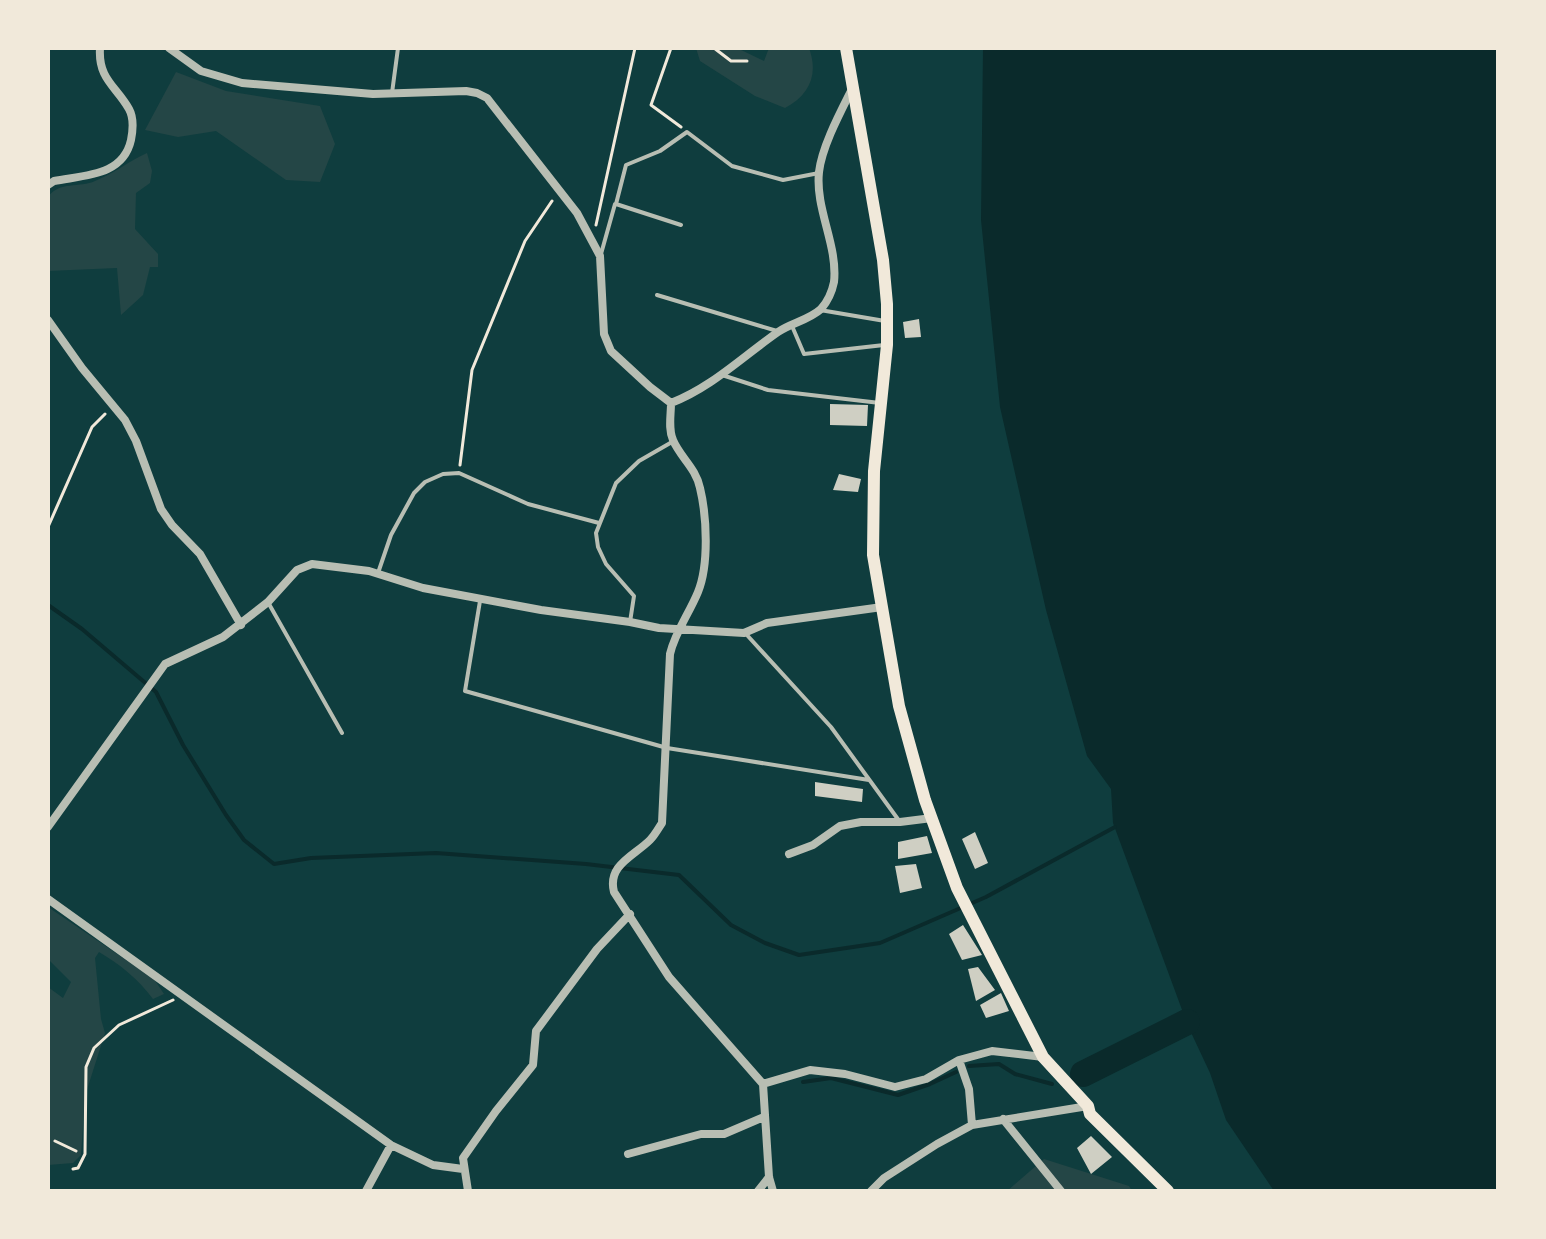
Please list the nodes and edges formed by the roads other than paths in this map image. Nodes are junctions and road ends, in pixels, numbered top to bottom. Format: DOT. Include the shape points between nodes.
graph roads {
  1 [pos="100,48"];
  2 [pos="169,48"];
  3 [pos="398,48"];
  4 [pos="846,48"];
  5 [pos="853,87"];
  6 [pos="392,94"];
  7 [pos="819,173"];
  8 [pos="48,185"];
  9 [pos="616,204"];
  10 [pos="681,225"];
  11 [pos="600,256"];
  12 [pos="657,295"];
  13 [pos="820,310"];
  14 [pos="48,320"];
  15 [pos="888,322"];
  16 [pos="791,324"];
  17 [pos="779,331"];
  18 [pos="887,345"];
  19 [pos="722,375"];
  20 [pos="671,403"];
  21 [pos="881,403"];
  22 [pos="673,441"];
  23 [pos="599,523"];
  24 [pos="378,573"];
  25 [pos="481,599"];
  26 [pos="268,602"];
  27 [pos="882,607"];
  28 [pos="630,622"];
  29 [pos="241,625"];
  30 [pos="681,628"];
  31 [pos="744,633"];
  32 [pos="342,733"];
  33 [pos="667,748"];
  34 [pos="869,780"];
  35 [pos="932,818"];
  36 [pos="900,822"];
  37 [pos="48,827"];
  38 [pos="789,854"];
  39 [pos="48,899"];
  40 [pos="630,914"];
  41 [pos="1043,1057"];
  42 [pos="959,1060"];
  43 [pos="763,1084"];
  44 [pos="1088,1106"];
  45 [pos="764,1117"];
  46 [pos="1003,1119"];
  47 [pos="972,1125"];
  48 [pos="391,1145"];
  49 [pos="628,1154"];
  50 [pos="463,1169"];
  51 [pos="769,1177"];
  52 [pos="366,1191"];
  53 [pos="468,1191"];
  54 [pos="758,1191"];
  55 [pos="773,1191"];
  56 [pos="871,1191"];
  57 [pos="1061,1191"];
  58 [pos="1168,1191"];
  1 -- 8 [label="street" via="102,71 132,118 129,148 114,168"];
  2 -- 6 [label="street" via="201,71 242,83"];
  3 -- 6 [label="lane"];
  4 -- 5 [label="main road"];
  5 -- 7 [label="street"];
  5 -- 15 [label="main road" via="883,260"];
  6 -- 11 [label="street" via="466,91 487,98 559,191"];
  7 -- 9 [label="lane" via="783,180 732,166 687,132 626,165"];
  7 -- 13 [label="street" via="834,265 834,282"];
  9 -- 10 [label="lane"];
  9 -- 11 [label="lane"];
  11 -- 20 [label="street" via="607,343 617,358"];
  12 -- 17 [label="lane"];
  13 -- 15 [label="lane"];
  13 -- 16 [label="street"];
  14 -- 29 [label="street" via="125,420 161,509 200,554"];
  15 -- 18 [label="main road"];
  16 -- 17 [label="street"];
  16 -- 18 [label="lane" via="804,354"];
  17 -- 19 [label="street"];
  18 -- 21 [label="main road"];
  19 -- 20 [label="street"];
  19 -- 21 [label="lane" via="768,390"];
  20 -- 22 [label="street"];
  21 -- 27 [label="main road" via="872,512"];
  22 -- 23 [label="lane" via="639,461 616,483"];
  22 -- 30 [label="street" via="700,487 705,540 704,574"];
  23 -- 24 [label="lane" via="528,504 459,473 443,474 414,493"];
  23 -- 28 [label="lane" via="598,547 606,564 634,596"];
  24 -- 25 [label="street"];
  24 -- 26 [label="street" via="312,564 297,570"];
  25 -- 28 [label="street"];
  25 -- 33 [label="lane" via="465,691"];
  26 -- 29 [label="street"];
  26 -- 32 [label="lane"];
  27 -- 31 [label="street" via="767,623"];
  27 -- 35 [label="main road" via="899,706"];
  28 -- 30 [label="street"];
  29 -- 37 [label="street" via="165,664"];
  30 -- 31 [label="street"];
  30 -- 33 [label="street" via="670,654"];
  31 -- 34 [label="lane" via="831,727"];
  33 -- 34 [label="lane"];
  33 -- 40 [label="street" via="662,823 650,840 620,863 611,882"];
  34 -- 36 [label="lane"];
  35 -- 36 [label="street"];
  35 -- 41 [label="main road" via="961,897"];
  36 -- 38 [label="street" via="840,826"];
  39 -- 48 [label="street"];
  40 -- 43 [label="street" via="669,977"];
  40 -- 50 [label="street" via="536,1031 533,1065 463,1158"];
  41 -- 42 [label="street" via="992,1051"];
  41 -- 44 [label="main road"];
  42 -- 43 [label="street" via="926,1079 895,1087 810,1070"];
  42 -- 47 [label="street" via="969,1089"];
  43 -- 45 [label="street"];
  44 -- 46 [label="street"];
  44 -- 58 [label="main road" via="1090,1114"];
  45 -- 49 [label="street" via="724,1134 701,1134"];
  45 -- 51 [label="street"];
  46 -- 47 [label="street"];
  46 -- 57 [label="street"];
  47 -- 56 [label="street"];
  48 -- 50 [label="street" via="433,1165"];
  48 -- 52 [label="street"];
  50 -- 53 [label="street"];
  51 -- 54 [label="street"];
  51 -- 55 [label="street"];
}
